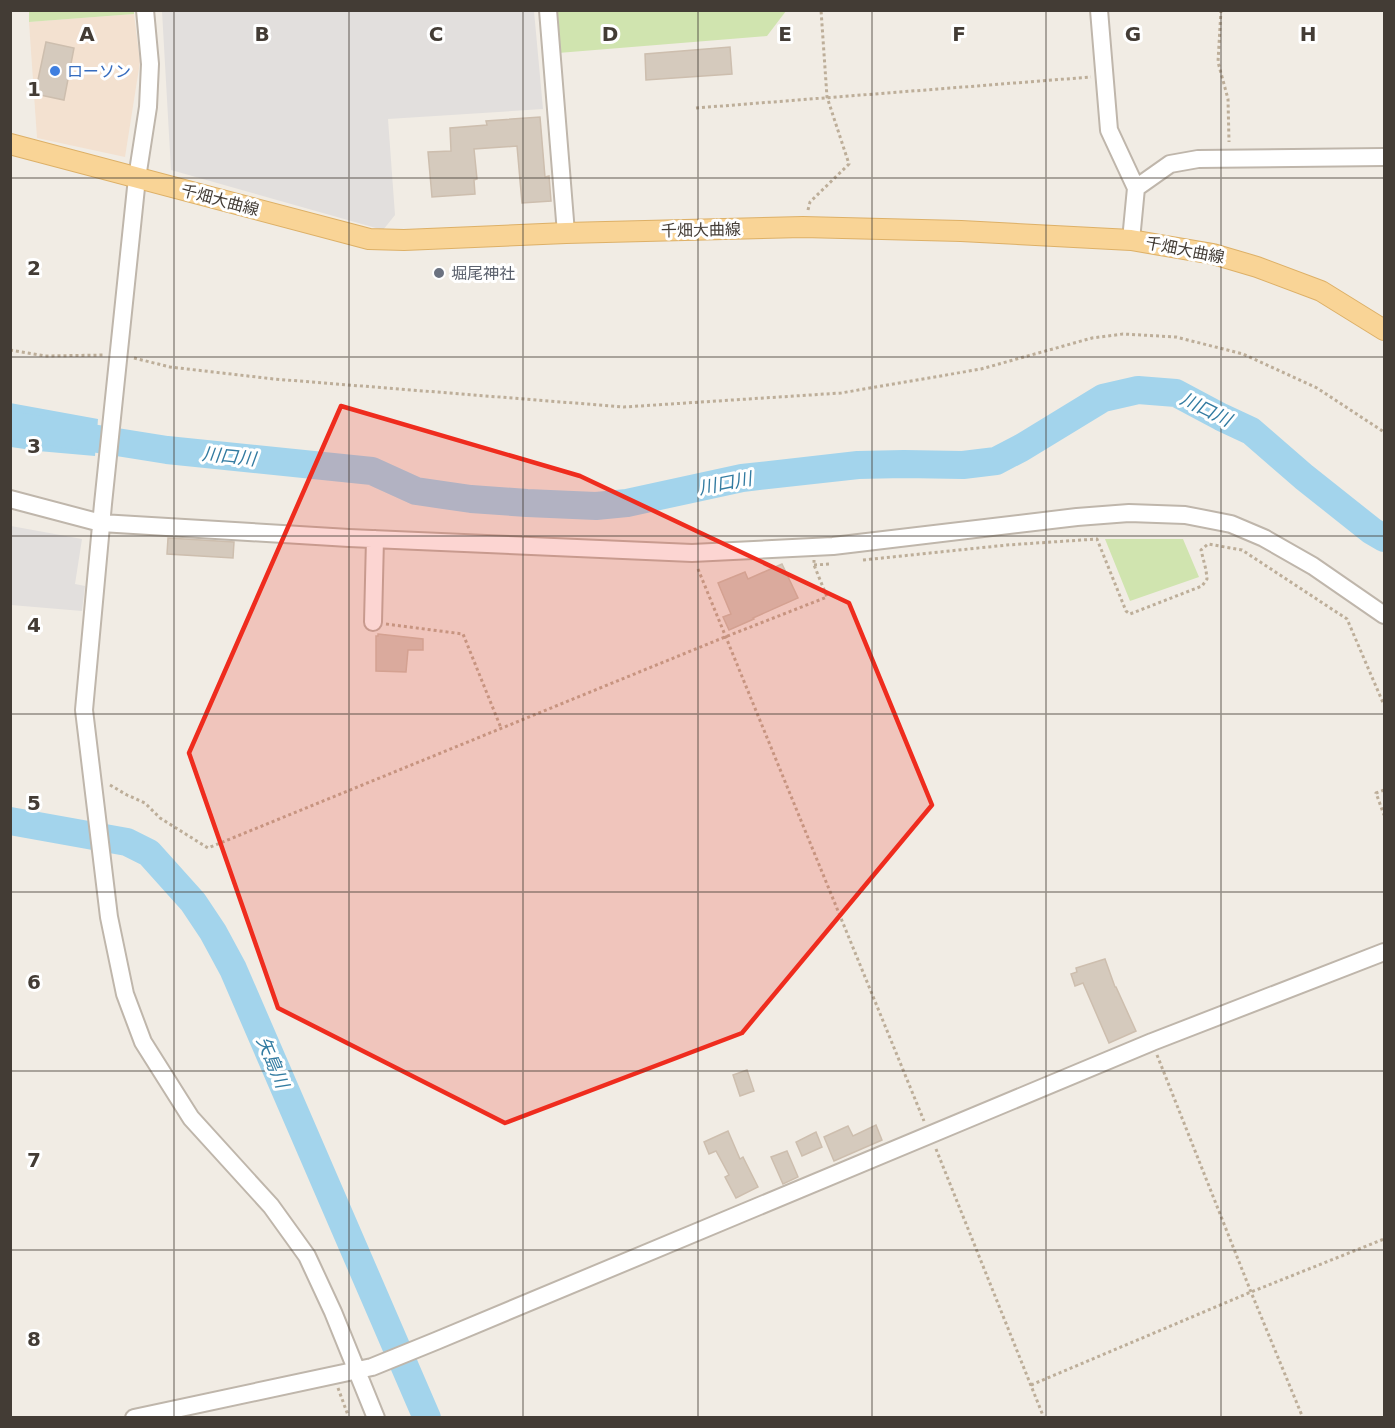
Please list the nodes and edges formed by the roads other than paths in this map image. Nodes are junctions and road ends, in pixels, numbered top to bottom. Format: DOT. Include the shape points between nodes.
graph roads {
  1 [pos="145,10"];
  2 [pos="548,10"];
  3 [pos="1099,10"];
  4 [pos="10,144"];
  5 [pos="1384,157"];
  6 [pos="137,178"];
  7 [pos="1136,188"];
  8 [pos="566,233"];
  9 [pos="1131,240"];
  10 [pos="1384,330"];
  11 [pos="10,499"];
  12 [pos="101,524"];
  13 [pos="375,539"];
  14 [pos="1384,615"];
  15 [pos="373,622"];
  16 [pos="1384,952"];
  17 [pos="364,1369"];
  18 [pos="134,1418"];
  19 [pos="376,1418"];
  1 -- 6 [label="street" via="150,64"];
  2 -- 8 [label="street"];
  3 -- 7 [label="street" via="1109,130"];
  4 -- 6 [label="main road, 千畑大曲線"];
  5 -- 7 [label="street" via="1198,159 1170,164"];
  6 -- 8 [label="main road, 千畑大曲線" via="369,239"];
  6 -- 12 [label="street"];
  7 -- 9 [label="street"];
  8 -- 9 [label="main road, 千畑大曲線" via="803,227"];
  9 -- 10 [label="main road, 千畑大曲線" via="1213,254 1257,267 1321,291"];
  11 -- 12 [label="street"];
  12 -- 13 [label="street"];
  12 -- 17 [label="street" via="84,711 109,917 125,994 143,1042 191,1118 271,1206 307,1256"];
  13 -- 14 [label="street" via="692,553 832,546 1088,516 1185,515 1231,524 1264,538"];
  13 -- 15 [label="street"];
  16 -- 17 [label="street" via="1152,1042"];
  17 -- 18 [label="street"];
  17 -- 19 [label="street"];
}
